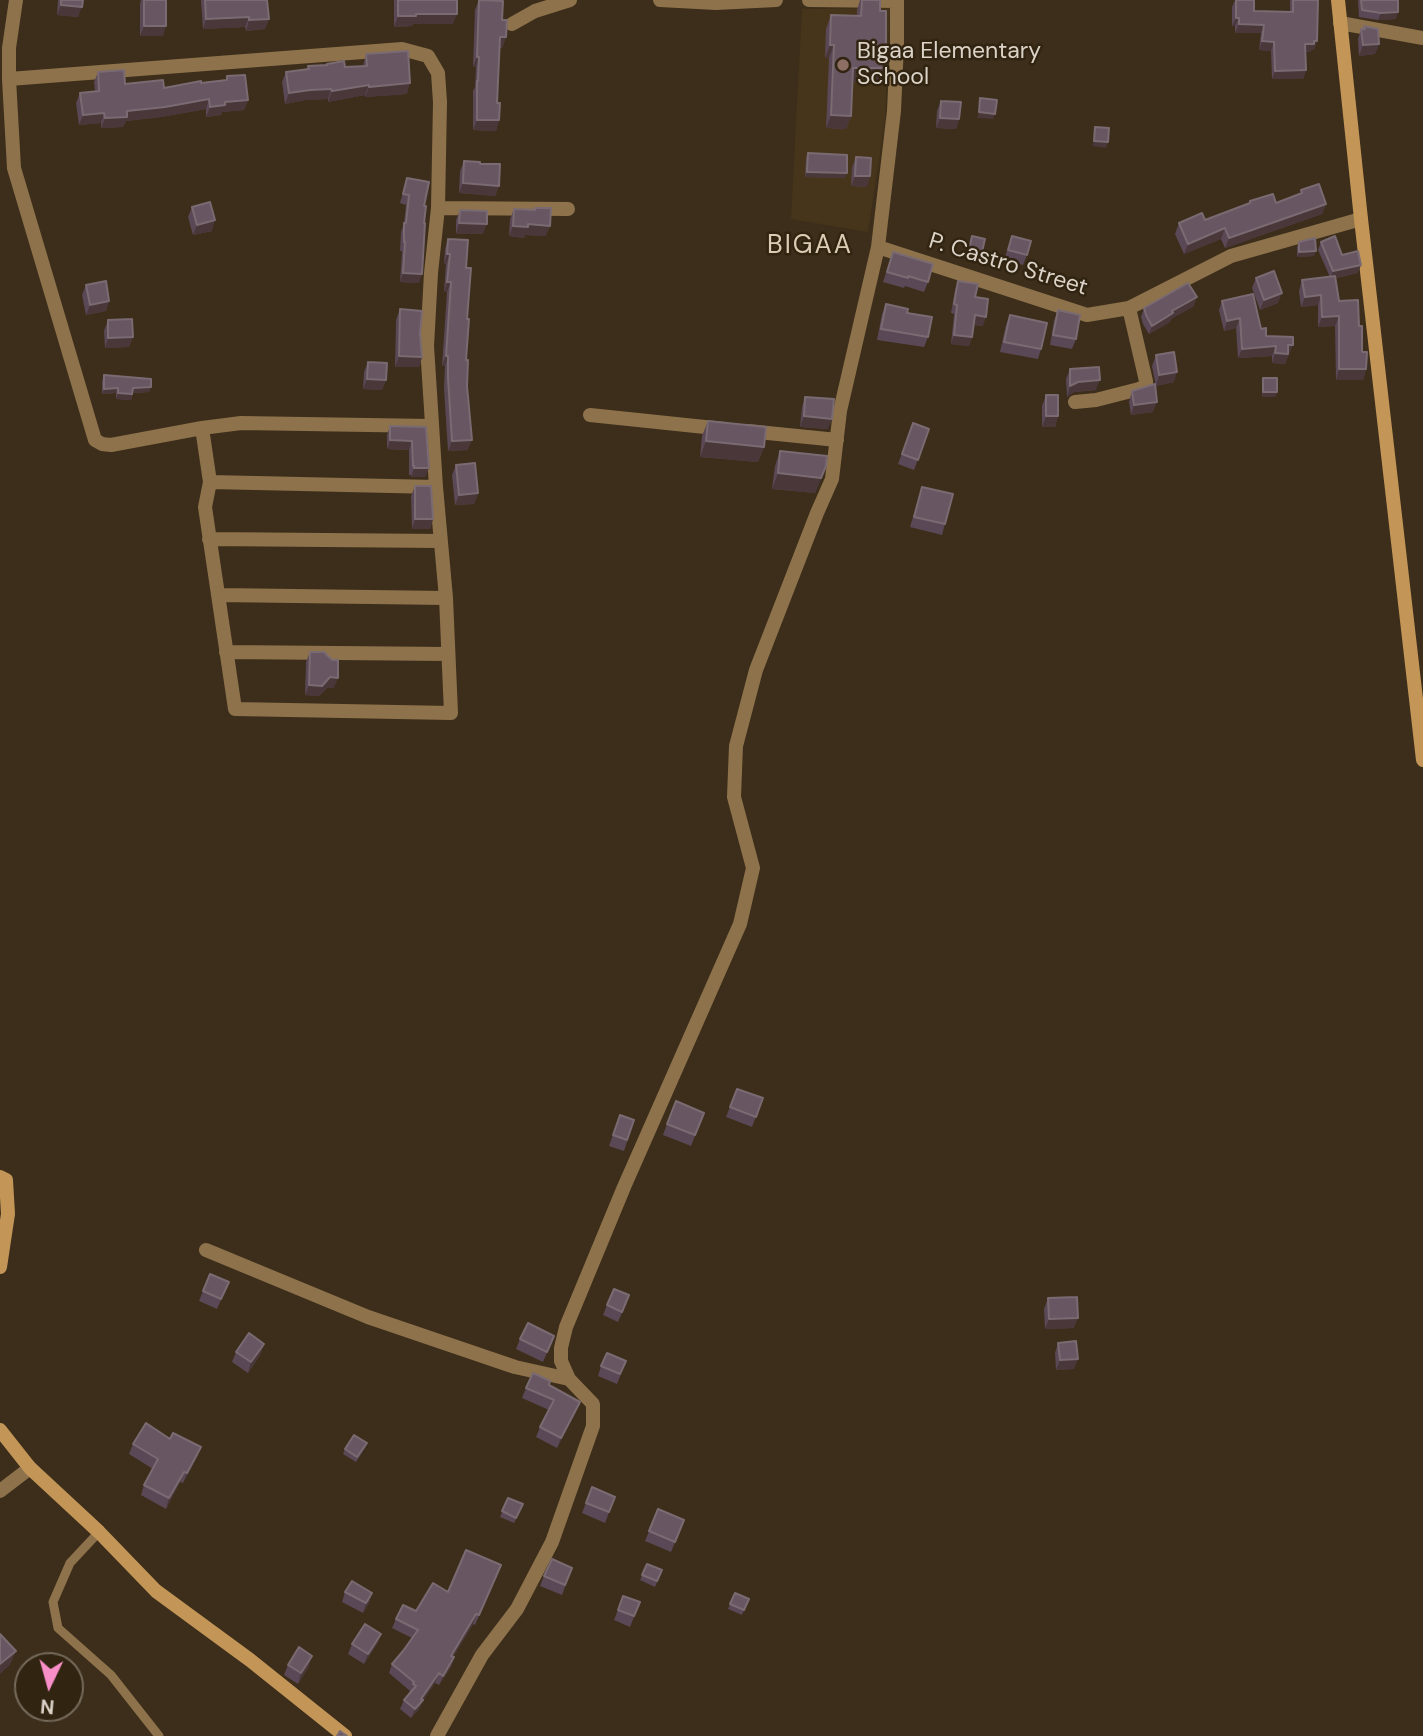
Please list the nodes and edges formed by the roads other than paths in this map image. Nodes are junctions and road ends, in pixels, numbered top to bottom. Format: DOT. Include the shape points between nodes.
graph roads {
  1 [pos="16,0"];
  2 [pos="570,0"];
  3 [pos="660,0"];
  4 [pos="776,0"];
  5 [pos="809,0"];
  6 [pos="897,0"];
  7 [pos="1338,0"];
  8 [pos="1340,23"];
  9 [pos="512,24"];
  10 [pos="1423,38"];
  11 [pos="9,79"];
  12 [pos="438,208"];
  13 [pos="568,209"];
  14 [pos="1361,219"];
  15 [pos="878,247"];
  16 [pos="1129,308"];
  17 [pos="1075,402"];
  18 [pos="590,415"];
  19 [pos="431,426"];
  20 [pos="202,428"];
  21 [pos="837,440"];
  22 [pos="210,482"];
  23 [pos="436,487"];
  24 [pos="209,539"];
  25 [pos="440,541"];
  26 [pos="218,595"];
  27 [pos="446,598"];
  28 [pos="226,652"];
  29 [pos="448,654"];
  30 [pos="1423,760"];
  31 [pos="0,1177"];
  32 [pos="206,1250"];
  33 [pos="0,1267"];
  34 [pos="569,1379"];
  35 [pos="0,1430"];
  36 [pos="30,1468"];
  37 [pos="0,1491"];
  38 [pos="99,1532"];
  39 [pos="159,1736"];
  40 [pos="345,1736"];
  41 [pos="437,1736"];
  1 -- 11 [label="street"];
  2 -- 9 [label="street"];
  3 -- 4 [label="street"];
  5 -- 6 [label="street"];
  6 -- 15 [label="street" via="894,111"];
  7 -- 8 [label="street"];
  8 -- 10 [label="street"];
  8 -- 14 [label="street"];
  11 -- 12 [label="street" via="402,49 428,56 438,73 440,102"];
  11 -- 20 [label="street" via="13,168 96,440 111,445"];
  12 -- 13 [label="street"];
  12 -- 19 [label="street" via="427,346"];
  14 -- 16 [label="street, P. Castro Street" via="1231,256"];
  14 -- 30 [label="street"];
  15 -- 16 [label="street, P. Castro Street" via="1087,315"];
  15 -- 21 [label="street"];
  16 -- 17 [label="street" via="1146,386"];
  18 -- 21 [label="street"];
  19 -- 20 [label="street" via="241,423"];
  19 -- 23 [label="street"];
  20 -- 22 [label="street"];
  21 -- 34 [label="street" via="832,479 756,670 736,746 734,797 753,868 740,924 566,1326 561,1361"];
  22 -- 23 [label="street"];
  22 -- 24 [label="street" via="205,507"];
  23 -- 25 [label="street"];
  24 -- 25 [label="street"];
  24 -- 26 [label="street"];
  25 -- 27 [label="street"];
  26 -- 27 [label="street"];
  26 -- 28 [label="street"];
  27 -- 29 [label="street"];
  28 -- 29 [label="street"];
  28 -- 29 [label="street" via="235,709 450,713"];
  31 -- 33 [label="street" via="6,1180 8,1214"];
  32 -- 34 [label="street" via="368,1317 514,1367"];
  34 -- 41 [label="street" via="593,1404 593,1426 552,1542 517,1609 482,1655"];
  35 -- 36 [label="street"];
  36 -- 37 [label="street"];
  36 -- 38 [label="street"];
  38 -- 39 [label="lane" via="70,1563 52,1602 58,1628 111,1675"];
  38 -- 40 [label="street" via="156,1591"];
}
